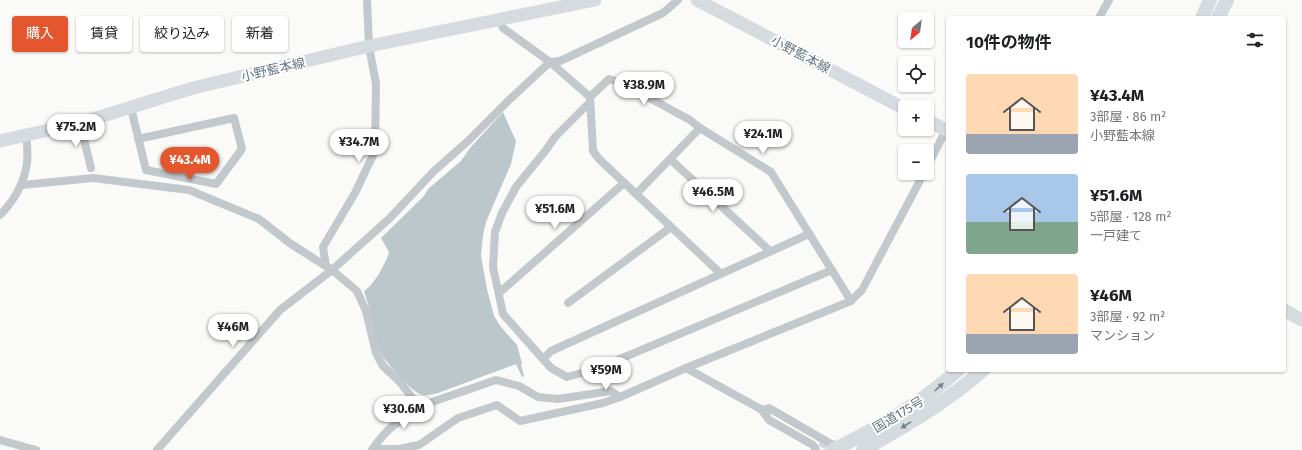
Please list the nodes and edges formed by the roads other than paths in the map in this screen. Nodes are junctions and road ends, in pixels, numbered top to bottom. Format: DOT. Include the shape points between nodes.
graph roads {
  1 [pos="367,0"];
  2 [pos="595,0"];
  3 [pos="678,0"];
  4 [pos="697,0"];
  5 [pos="1109,0"];
  6 [pos="1210,0"];
  7 [pos="1227,0"];
  8 [pos="1099,16"];
  9 [pos="1203,16"];
  10 [pos="1219,16"];
  11 [pos="500,19"];
  12 [pos="369,46"];
  13 [pos="550,62"];
  14 [pos="590,99"];
  15 [pos="898,105"];
  16 [pos="131,108"];
  17 [pos="80,123"];
  18 [pos="934,124"];
  19 [pos="700,128"];
  20 [pos="946,130"];
  21 [pos="946,133"];
  22 [pos="26,134"];
  23 [pos="138,138"];
  24 [pos="0,140"];
  25 [pos="934,154"];
  26 [pos="670,159"];
  27 [pos="91,168"];
  28 [pos="920,180"];
  29 [pos="624,183"];
  30 [pos="22,185"];
  31 [pos="636,194"];
  32 [pos="0,215"];
  33 [pos="671,227"];
  34 [pos="810,234"];
  35 [pos="770,251"];
  36 [pos="329,268"];
  37 [pos="832,270"];
  38 [pos="720,273"];
  39 [pos="499,293"];
  40 [pos="850,302"];
  41 [pos="568,303"];
  42 [pos="1286,311"];
  43 [pos="1302,320"];
  44 [pos="543,359"];
  45 [pos="686,368"];
  46 [pos="956,372"];
  47 [pos="981,372"];
  48 [pos="620,397"];
  49 [pos="419,402"];
  50 [pos="762,410"];
  51 [pos="0,440"];
  52 [pos="818,446"];
  53 [pos="837,448"];
  54 [pos="372,449"];
  55 [pos="36,450"];
  56 [pos="157,450"];
  57 [pos="862,450"];
  1 -- 12 [label="street"];
  2 -- 11 [label="main road, 小野藍本線"];
  3 -- 13 [label="street" via="664,13 560,60"];
  4 -- 15 [label="main road, 小野藍本線"];
  5 -- 8 [label="street"];
  6 -- 9 [label="highway"];
  7 -- 10 [label="highway"];
  11 -- 12 [label="main road, 小野藍本線"];
  11 -- 13 [label="street" via="503,28"];
  12 -- 16 [label="main road, 小野藍本線" via="193,88"];
  12 -- 36 [label="street" via="376,84 375,151 355,193 323,247"];
  13 -- 14 [label="street"];
  13 -- 36 [label="street" via="434,171 390,218"];
  14 -- 19 [label="street" via="609,78 690,120"];
  14 -- 29 [label="street" via="594,151"];
  14 -- 39 [label="street" via="555,137 516,187 502,213 495,232 493,267"];
  16 -- 17 [label="main road, 小野藍本線"];
  16 -- 23 [label="street"];
  17 -- 22 [label="main road, 小野藍本線"];
  17 -- 27 [label="street"];
  18 -- 20 [label="main road"];
  19 -- 26 [label="street"];
  19 -- 34 [label="street" via="771,172"];
  21 -- 25 [label="street"];
  22 -- 24 [label="main road, 小野藍本線"];
  22 -- 30 [label="street" via="27,162"];
  23 -- 23 [label="street" via="146,170 216,184 242,150 234,118"];
  26 -- 31 [label="street"];
  26 -- 35 [label="street"];
  28 -- 40 [label="street" via="862,290"];
  29 -- 31 [label="street"];
  29 -- 39 [label="street"];
  30 -- 32 [label="street"];
  30 -- 36 [label="street" via="93,178 189,190 259,218 291,244"];
  31 -- 33 [label="street"];
  33 -- 38 [label="street"];
  33 -- 41 [label="street"];
  34 -- 35 [label="street"];
  34 -- 37 [label="street"];
  35 -- 38 [label="street"];
  36 -- 49 [label="street" via="357,291 366,311 376,352 383,366 414,400"];
  36 -- 56 [label="street" via="280,310"];
  37 -- 40 [label="street"];
  37 -- 44 [label="street" via="596,369 567,377 551,368"];
  38 -- 44 [label="street" via="551,351"];
  39 -- 44 [label="street" via="503,314"];
  40 -- 45 [label="street"];
  42 -- 43 [label="main road"];
  45 -- 48 [label="street"];
  45 -- 50 [label="street"];
  53 -- 46 [label="highway, 国道175号, one-way" via="906,410 934,392"];
  47 -- 57 [label="highway, 国道175号, one-way" via="962,389"];
  48 -- 49 [label="street" via="611,391 558,398 538,397 519,386 496,380 429,403"];
  48 -- 54 [label="street" via="604,403 520,421 497,405 458,418 419,445 399,449"];
  49 -- 54 [label="street" via="414,411 393,426"];
  50 -- 52 [label="street"];
  50 -- 53 [label="street" via="768,408"];
  51 -- 55 [label="street"];
}
